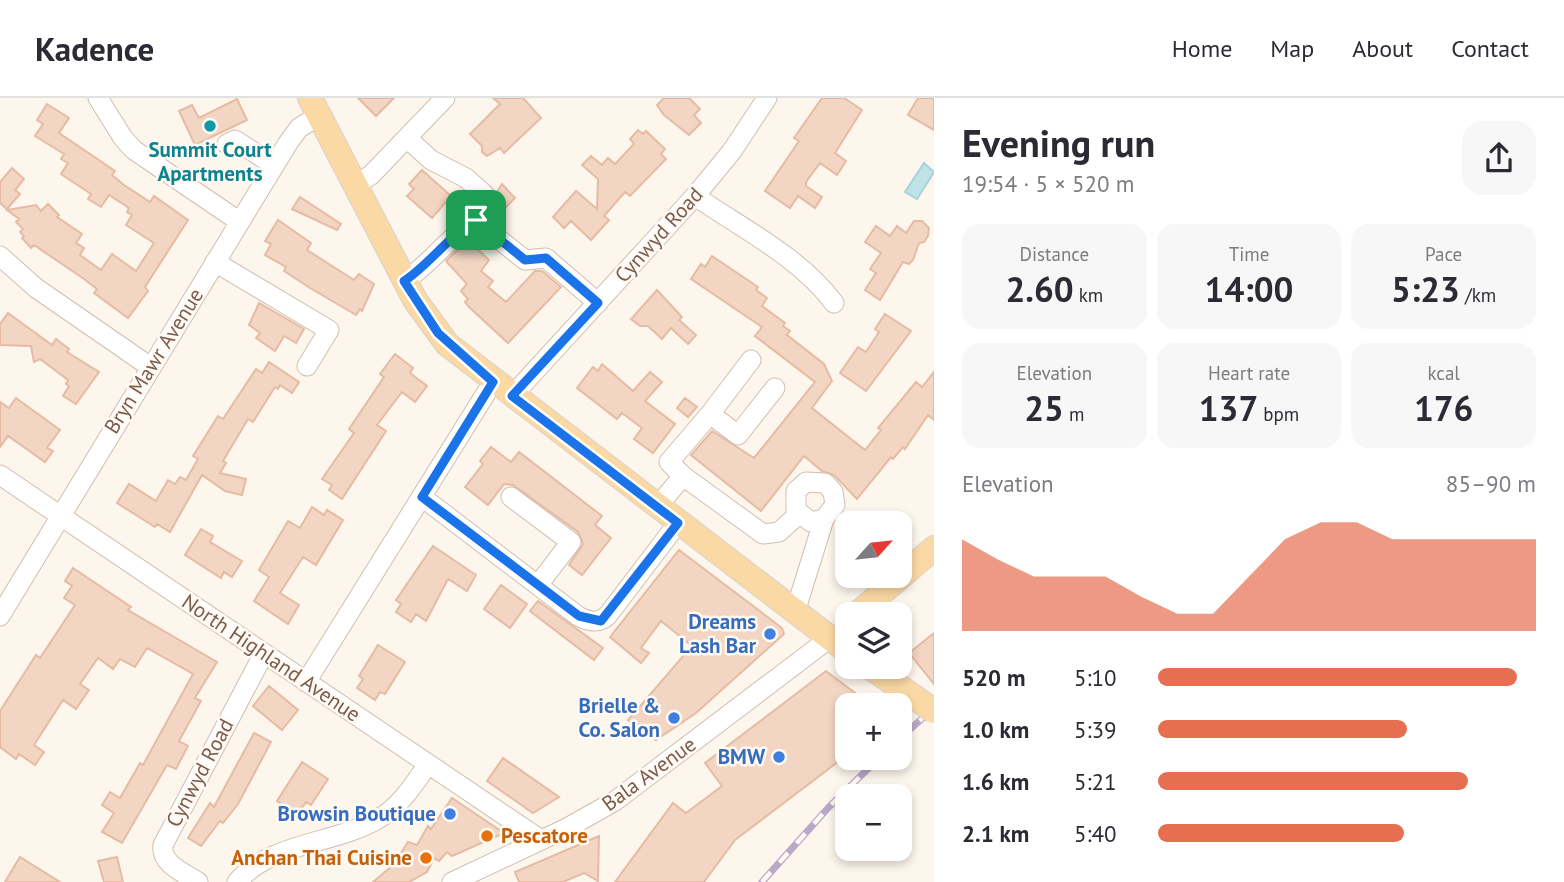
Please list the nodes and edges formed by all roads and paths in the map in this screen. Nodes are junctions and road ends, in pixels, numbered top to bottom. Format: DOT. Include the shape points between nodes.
graph roads {
  1 [pos="98,98"];
  2 [pos="445,98"];
  3 [pos="767,98"];
  4 [pos="314,107"];
  5 [pos="408,139"];
  6 [pos="227,144"];
  7 [pos="274,165"];
  8 [pos="354,186"];
  9 [pos="484,194"];
  10 [pos="695,196"];
  11 [pos="240,222"];
  12 [pos="0,256"];
  13 [pos="215,262"];
  14 [pos="404,281"];
  15 [pos="598,303"];
  16 [pos="834,303"];
  17 [pos="751,360"];
  18 [pos="149,366"];
  19 [pos="307,366"];
  20 [pos="775,388"];
  21 [pos="503,389"];
  22 [pos="710,414"];
  23 [pos="0,475"];
  24 [pos="683,476"];
  25 [pos="422,497"];
  26 [pos="511,497"];
  27 [pos="657,508"];
  28 [pos="799,514"];
  29 [pos="59,515"];
  30 [pos="824,519"];
  31 [pos="678,523"];
  32 [pos="934,548"];
  33 [pos="538,585"];
  34 [pos="871,602"];
  35 [pos="795,612"];
  36 [pos="0,616"];
  37 [pos="835,634"];
  38 [pos="835,641"];
  39 [pos="264,653"];
  40 [pos="888,679"];
  41 [pos="306,682"];
  42 [pos="934,711"];
  43 [pos="428,764"];
  44 [pos="541,840"];
  45 [pos="198,882"];
  46 [pos="237,882"];
  47 [pos="452,882"];
  1 -- 11 [label="street" via="134,150"];
  2 -- 5 [label="street"];
  3 -- 10 [label="street, Cynwyd Road"];
  4 -- 7 [label="street, Bryn Mawr Avenue"];
  4 -- 8 [label="main road"];
  5 -- 8 [label="street"];
  5 -- 9 [label="street" via="431,160 466,178"];
  6 -- 7 [label="street" via="235,141"];
  7 -- 11 [label="street, Bryn Mawr Avenue"];
  8 -- 14 [label="main road"];
  10 -- 15 [label="street, Cynwyd Road"];
  10 -- 16 [label="street" via="797,266"];
  11 -- 13 [label="street, Bryn Mawr Avenue"];
  12 -- 18 [label="street" via="36,288"];
  13 -- 18 [label="street, Bryn Mawr Avenue"];
  13 -- 19 [label="street" via="329,330"];
  14 -- 15 [label="street" via="422,271 476,220 525,260 546,258"];
  14 -- 21 [label="main road" via="438,333"];
  15 -- 21 [label="street, Cynwyd Road"];
  17 -- 22 [label="street"];
  18 -- 29 [label="street, Bryn Mawr Avenue"];
  20 -- 22 [label="street" via="738,435"];
  21 -- 25 [label="street, Cynwyd Road"];
  21 -- 27 [label="main road"];
  22 -- 24 [label="street" via="669,462"];
  23 -- 29 [label="street, North Highland Avenue"];
  24 -- 27 [label="street"];
  24 -- 28 [label="street" via="763,534 779,532"];
  25 -- 33 [label="street"];
  25 -- 41 [label="street, Cynwyd Road"];
  26 -- 33 [label="street" via="571,542"];
  27 -- 31 [label="main road"];
  28 -- 30 [label="street" via="811,522"];
  28 -- 30 [label="street" via="794,504 796,491 806,482 819,481 830,487 835,498 833,511"];
  29 -- 36 [label="street, Bryn Mawr Avenue"];
  29 -- 39 [label="street, North Highland Avenue"];
  30 -- 35 [label="street"];
  31 -- 33 [label="street" via="601,621 583,619"];
  31 -- 35 [label="main road"];
  32 -- 34 [label="main road"];
  35 -- 37 [label="main road"];
  38 -- 44 [label="street, Bala Avenue" via="621,796"];
  39 -- 41 [label="street, North Highland Avenue"];
  39 -- 45 [label="street, Cynwyd Road" via="162,849 167,861"];
  40 -- 42 [label="main road, bridge"];
  41 -- 43 [label="street, North Highland Avenue"];
  43 -- 44 [label="street, North Highland Avenue"];
  43 -- 46 [label="street" via="380,818 272,855"];
  44 -- 47 [label="street, Bala Avenue"];
}
